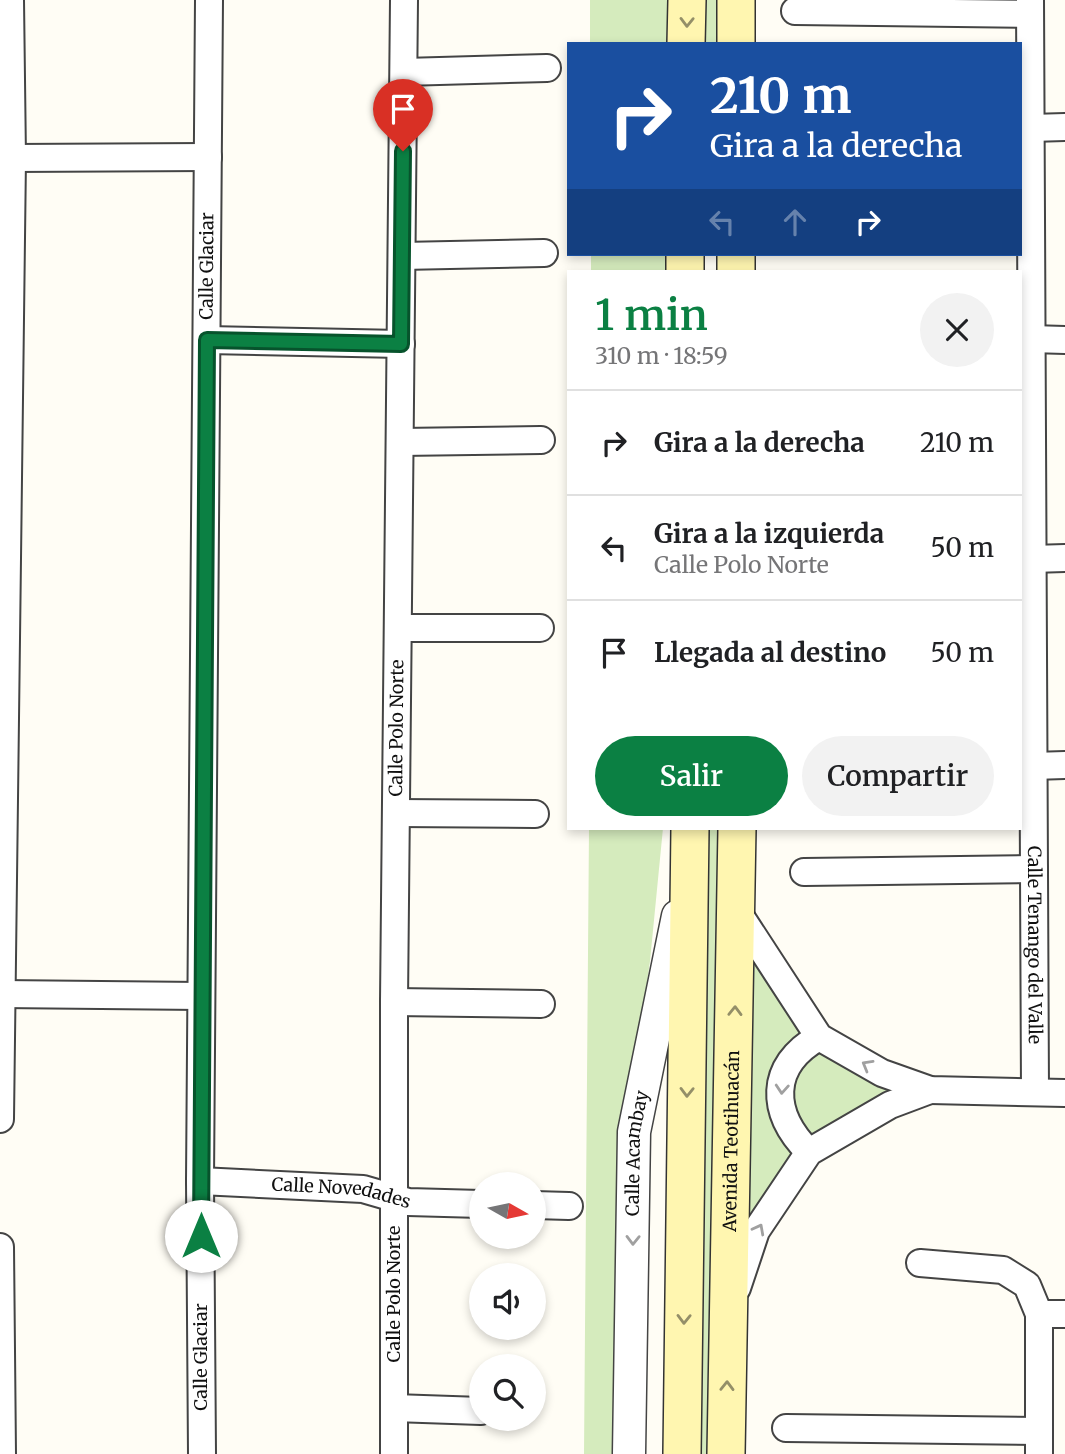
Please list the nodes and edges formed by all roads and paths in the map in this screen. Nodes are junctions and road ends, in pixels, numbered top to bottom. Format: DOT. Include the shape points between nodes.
graph roads {
  1 [pos="10,0"];
  2 [pos="209,0"];
  3 [pos="404,0"];
  4 [pos="687,0"];
  5 [pos="736,0"];
  6 [pos="1030,7"];
  7 [pos="795,11"];
  8 [pos="687,42"];
  9 [pos="736,42"];
  10 [pos="547,68"];
  11 [pos="404,72"];
  12 [pos="1065,127"];
  13 [pos="1031,128"];
  14 [pos="208,157"];
  15 [pos="12,158"];
  16 [pos="1026,226"];
  17 [pos="544,253"];
  18 [pos="402,256"];
  19 [pos="1031,339"];
  20 [pos="207,340"];
  21 [pos="1065,340"];
  22 [pos="401,344"];
  23 [pos="3,427"];
  24 [pos="1026,437"];
  25 [pos="541,440"];
  26 [pos="400,442"];
  27 [pos="1065,558"];
  28 [pos="1032,559"];
  29 [pos="398,628"];
  30 [pos="540,628"];
  31 [pos="1026,660"];
  32 [pos="1065,765"];
  33 [pos="1033,766"];
  34 [pos="396,813"];
  35 [pos="536,814"];
  36 [pos="737,830"];
  37 [pos="690,844"];
  38 [pos="1034,869"];
  39 [pos="804,872"];
  40 [pos="737,911"];
  41 [pos="1,994"];
  42 [pos="201,996"];
  43 [pos="394,1002"];
  44 [pos="541,1004"];
  45 [pos="819,1037"];
  46 [pos="930,1090"];
  47 [pos="1035,1092"];
  48 [pos="1065,1093"];
  49 [pos="0,1119"];
  50 [pos="809,1152"];
  51 [pos="200,1181"];
  52 [pos="394,1196"];
  53 [pos="469,1204"];
  54 [pos="546,1205"];
  55 [pos="569,1206"];
  56 [pos="0,1248"];
  57 [pos="920,1263"];
  58 [pos="1052,1314"];
  59 [pos="728,1316"];
  60 [pos="394,1408"];
  61 [pos="469,1411"];
  62 [pos="786,1429"];
  63 [pos="1039,1443"];
  64 [pos="2,1454"];
  65 [pos="202,1454"];
  66 [pos="394,1454"];
  67 [pos="629,1454"];
  68 [pos="682,1454"];
  69 [pos="726,1454"];
  1 -- 15 [label="street"];
  2 -- 14 [label="street, Calle Glaciar"];
  3 -- 11 [label="street, Calle Polo Norte"];
  4 -- 8 [label="main road, one-way"];
  5 -- 9 [label="main road"];
  6 -- 7 [label="street"];
  6 -- 13 [label="street, Calle Tenango del Valle"];
  10 -- 11 [label="street"];
  11 -- 18 [label="street, Calle Polo Norte"];
  12 -- 13 [label="street"];
  13 -- 16 [label="street, Calle Tenango del Valle"];
  14 -- 15 [label="street"];
  14 -- 20 [label="street, Calle Glaciar"];
  15 -- 23 [label="street"];
  16 -- 19 [label="street, Calle Tenango del Valle"];
  17 -- 18 [label="street"];
  18 -- 22 [label="street, Calle Polo Norte"];
  19 -- 21 [label="street"];
  19 -- 24 [label="street, Calle Tenango del Valle"];
  20 -- 22 [label="street"];
  20 -- 42 [label="street, Calle Glaciar"];
  22 -- 26 [label="street, Calle Polo Norte"];
  23 -- 41 [label="street"];
  24 -- 28 [label="street, Calle Tenango del Valle"];
  25 -- 26 [label="street"];
  26 -- 29 [label="street, Calle Polo Norte"];
  27 -- 28 [label="street"];
  28 -- 31 [label="street, Calle Tenango del Valle"];
  29 -- 30 [label="street"];
  29 -- 34 [label="street, Calle Polo Norte"];
  31 -- 33 [label="street, Calle Tenango del Valle"];
  32 -- 33 [label="street"];
  33 -- 38 [label="street, Calle Tenango del Valle"];
  34 -- 35 [label="street"];
  34 -- 43 [label="street, Calle Polo Norte"];
  36 -- 40 [label="main road, Avenida Teotihuacán"];
  37 -- 67 [label="street, Calle Acambay, one-way" via="634,1132"];
  37 -- 68 [label="main road, one-way"];
  38 -- 39 [label="street"];
  38 -- 47 [label="street, Calle Tenango del Valle"];
  40 -- 45 [label="street"];
  59 -- 40 [label="main road, Avenida Teotihuacán, one-way"];
  41 -- 42 [label="street"];
  41 -- 49 [label="street"];
  42 -- 51 [label="street, Calle Glaciar"];
  43 -- 44 [label="street"];
  43 -- 52 [label="street, Calle Polo Norte"];
  46 -- 45 [label="street, one-way" via="882,1073"];
  45 -- 50 [label="street, one-way" via="797,1050 784,1071 780,1093 791,1134"];
  46 -- 47 [label="street"];
  46 -- 50 [label="street" via="890,1105"];
  47 -- 48 [label="street"];
  59 -- 50 [label="street, one-way" via="756,1231"];
  51 -- 52 [label="street, Calle Novedades" via="363,1189"];
  51 -- 65 [label="street, Calle Glaciar"];
  52 -- 53 [label="street, Calle Novedades" via="408,1202"];
  52 -- 60 [label="street, Calle Polo Norte"];
  54 -- 55 [label="street"];
  56 -- 64 [label="street"];
  57 -- 58 [label="street" via="1003,1270 1027,1285"];
  58 -- 63 [label="street"];
  69 -- 59 [label="main road, Avenida Teotihuacán, one-way"];
  60 -- 61 [label="street"];
  60 -- 66 [label="street, Calle Polo Norte"];
  62 -- 63 [label="street"];
}
